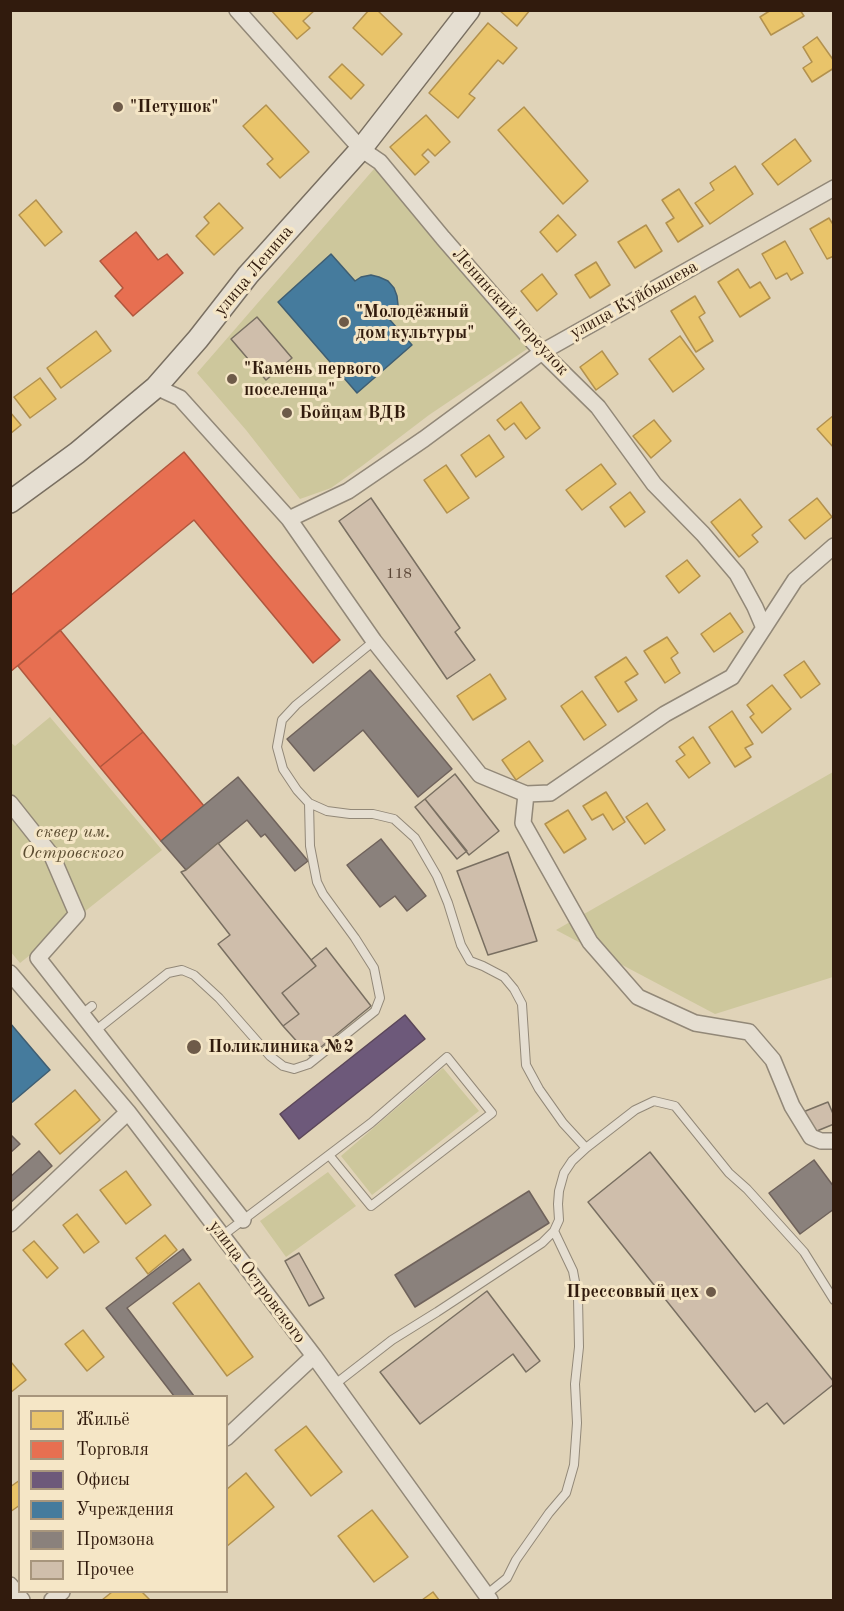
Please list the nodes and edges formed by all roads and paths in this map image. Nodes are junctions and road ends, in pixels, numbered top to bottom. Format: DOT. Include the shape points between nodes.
graph roads {
  1 [pos="237,10"];
  2 [pos="469,10"];
  3 [pos="362,149"];
  4 [pos="834,188"];
  5 [pos="542,352"];
  6 [pos="156,387"];
  7 [pos="10,502"];
  8 [pos="289,519"];
  9 [pos="834,546"];
  10 [pos="764,628"];
  11 [pos="374,641"];
  12 [pos="526,794"];
  13 [pos="309,802"];
  14 [pos="10,803"];
  15 [pos="10,973"];
  16 [pos="95,1031"];
  17 [pos="128,1112"];
  18 [pos="834,1141"];
  19 [pos="586,1148"];
  20 [pos="329,1155"];
  21 [pos="243,1220"];
  22 [pos="10,1224"];
  23 [pos="554,1232"];
  24 [pos="222,1236"];
  25 [pos="834,1300"];
  26 [pos="314,1356"];
  27 [pos="334,1385"];
  28 [pos="228,1436"];
  29 [pos="10,1586"];
  30 [pos="488,1598"];
  31 [pos="22,1600"];
  1 -- 3 [label="street, Ленинский переулок"];
  2 -- 3 [label="main road, улица Ленина"];
  3 -- 5 [label="street, Ленинский переулок" via="380,162"];
  3 -- 6 [label="main road, улица Ленина" via="248,275"];
  4 -- 5 [label="street, улица Куйбышева"];
  5 -- 8 [label="street, улица Куйбышева" via="348,491"];
  5 -- 10 [label="street, Ленинский переулок" via="598,407 654,484 737,574"];
  6 -- 7 [label="main road, улица Ленина"];
  6 -- 8 [label="street" via="180,398"];
  8 -- 11 [label="street"];
  9 -- 10 [label="street" via="795,580"];
  10 -- 12 [label="street" via="732,677 665,714 550,794"];
  11 -- 12 [label="street" via="480,775"];
  11 -- 13 [label="lane" via="282,720 277,747 284,769"];
  12 -- 18 [label="street" via="523,823 590,942 638,997 695,1023 749,1032 773,1060 792,1106 811,1137"];
  13 -- 16 [label="lane" via="310,846 317,882 374,968 380,998 375,1011 309,1064 294,1069 270,1056 219,998 194,975 182,970 168,973"];
  13 -- 19 [label="lane" via="327,811 394,819 415,838 437,876 470,961 504,976 514,989 522,1004 526,1065 563,1123"];
  14 -- 16 [label="street" via="52,856 77,914 38,958 87,1010"];
  15 -- 17 [label="street, улица Островского"];
  16 -- 21 [label="street"];
  17 -- 22 [label="street"];
  17 -- 24 [label="street, улица Островского"];
  19 -- 23 [label="lane" via="564,1173"];
  19 -- 25 [label="lane" via="635,1110 654,1101 675,1106 729,1173 804,1252"];
  20 -- 20 [label="lane" via="447,1057 492,1113 371,1206"];
  20 -- 21 [label="lane"];
  21 -- 24 [label="lane"];
  23 -- 27 [label="lane" via="392,1340"];
  23 -- 30 [label="lane" via="573,1271 578,1298 573,1465 566,1493 507,1578"];
  24 -- 26 [label="street, улица Островского"];
  26 -- 27 [label="street, улица Островского"];
  26 -- 28 [label="street"];
  27 -- 30 [label="street, улица Островского"];
  29 -- 31 [label="street"];
}
